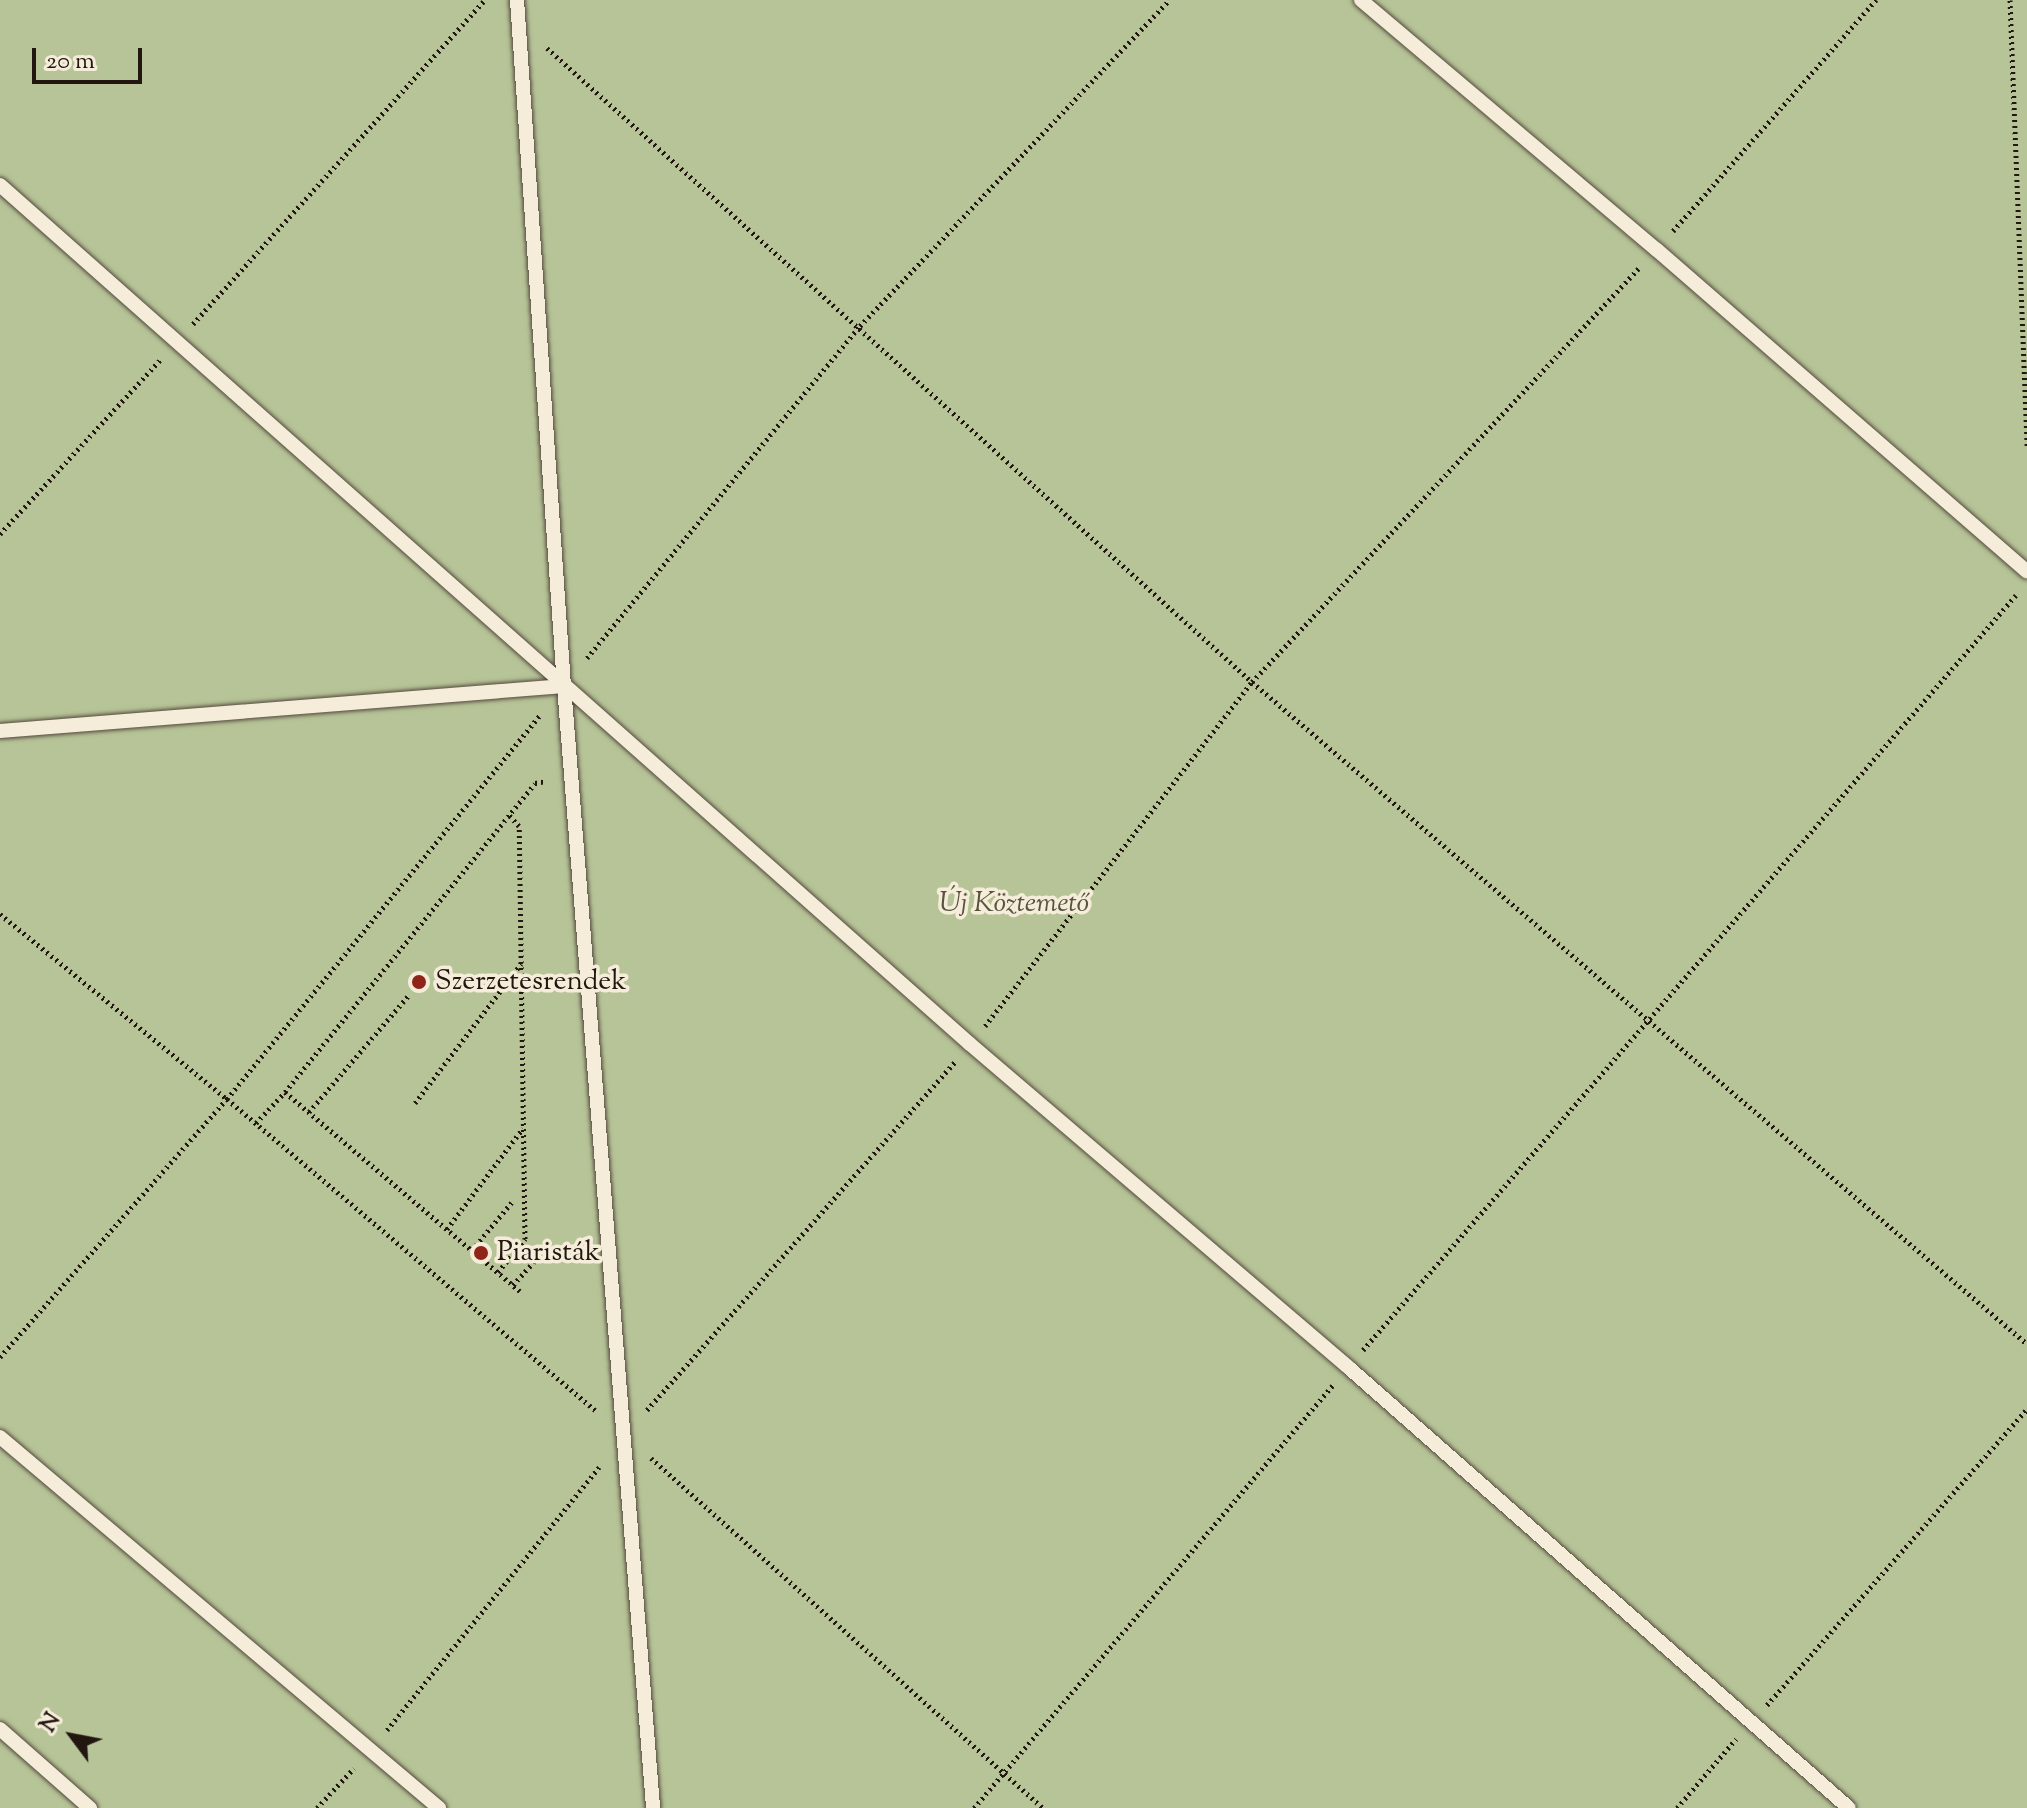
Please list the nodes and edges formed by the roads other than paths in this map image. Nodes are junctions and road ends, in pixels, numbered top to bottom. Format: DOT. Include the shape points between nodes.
graph roads {
  1 [pos="517,0"];
  2 [pos="1361,0"];
  3 [pos="0,185"];
  4 [pos="2027,572"];
  5 [pos="564,686"];
  6 [pos="0,731"];
  7 [pos="0,1437"];
  8 [pos="0,1729"];
  9 [pos="90,1808"];
  10 [pos="439,1808"];
  11 [pos="653,1808"];
  12 [pos="1849,1808"];
  1 -- 5 [label="lane"];
  2 -- 4 [label="lane"];
  3 -- 5 [label="lane"];
  5 -- 6 [label="lane"];
  5 -- 11 [label="lane"];
  5 -- 12 [label="lane"];
  7 -- 10 [label="lane"];
  8 -- 9 [label="lane"];
}
